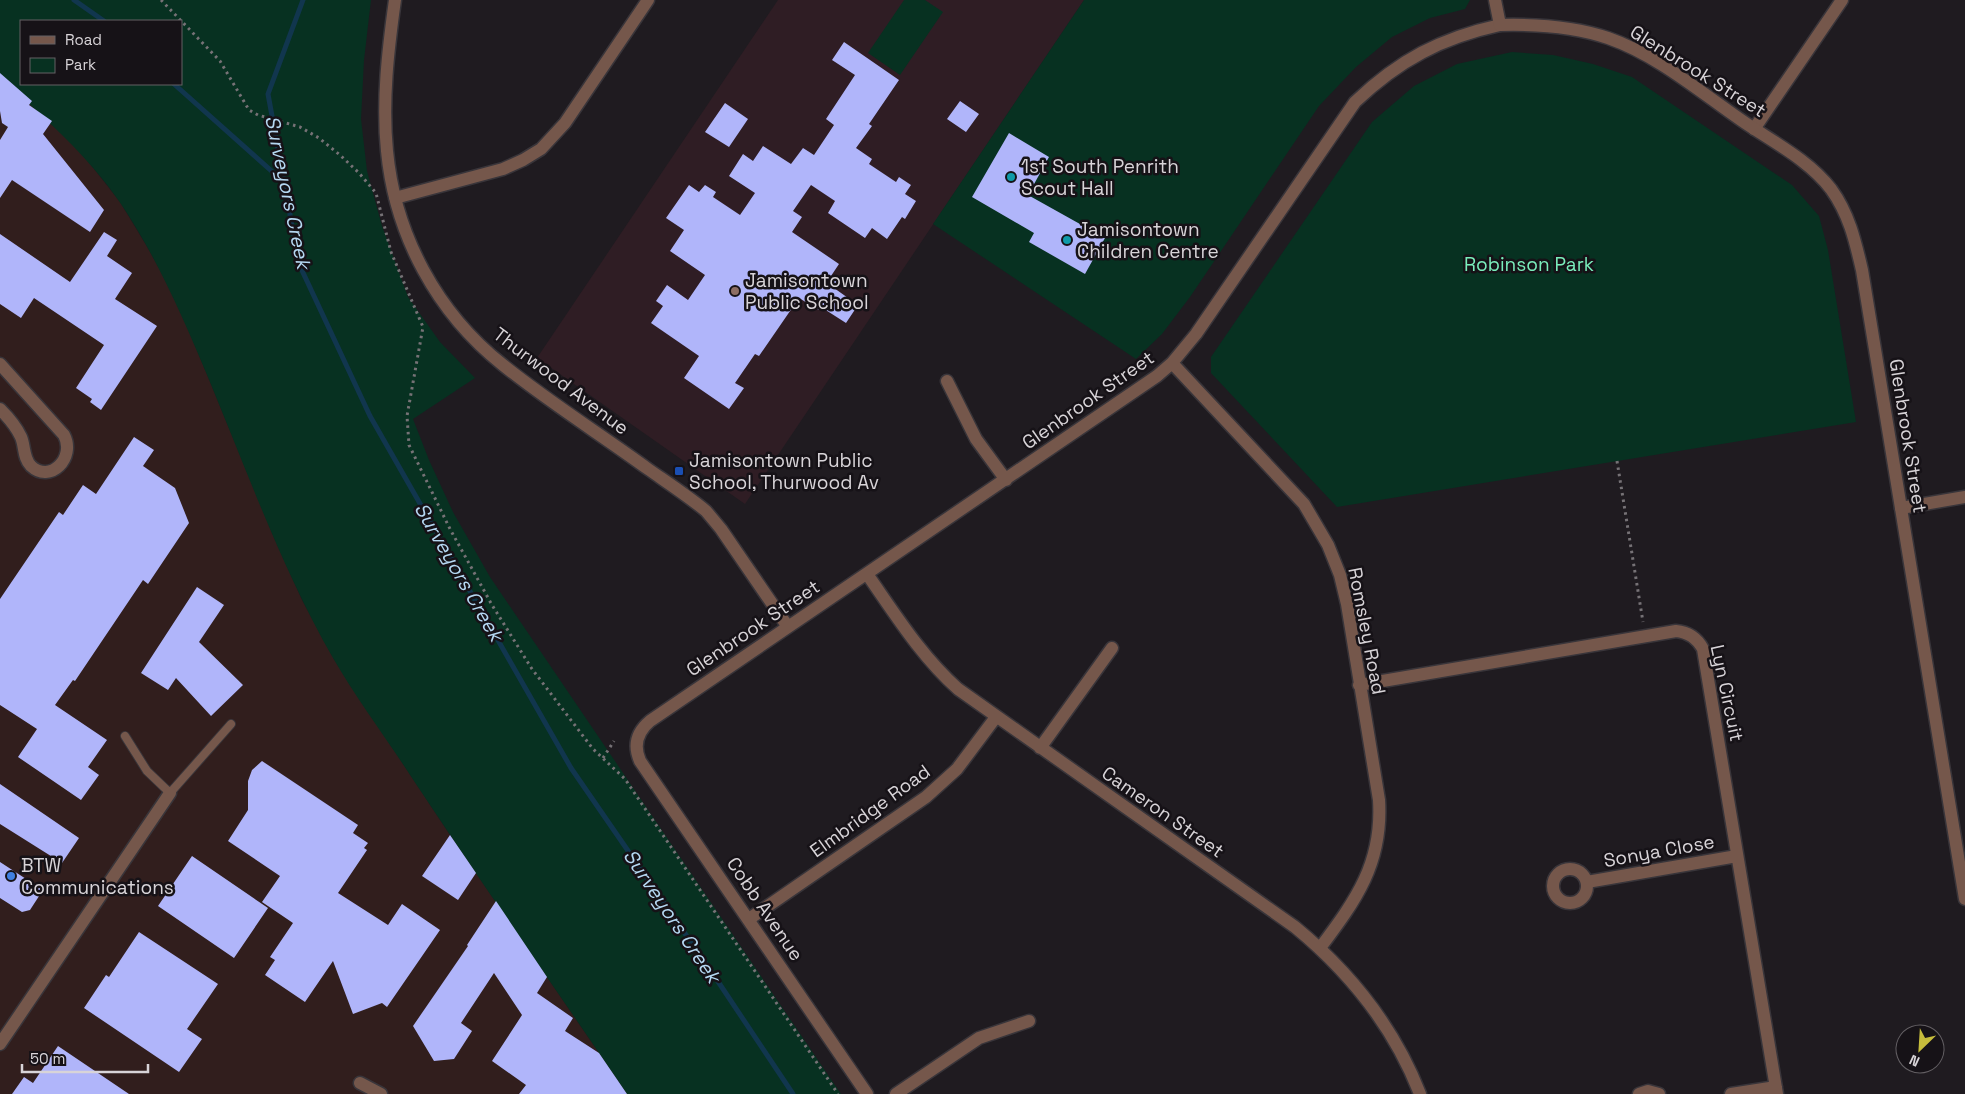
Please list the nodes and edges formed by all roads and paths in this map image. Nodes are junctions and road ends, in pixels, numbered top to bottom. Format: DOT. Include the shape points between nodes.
graph roads {
  1 [pos="161,0"];
  2 [pos="395,0"];
  3 [pos="648,0"];
  4 [pos="1495,0"];
  5 [pos="1842,0"];
  6 [pos="180,20"];
  7 [pos="182,22"];
  8 [pos="1500,25"];
  9 [pos="1754,129"];
  10 [pos="395,198"];
  11 [pos="1172,363"];
  12 [pos="0,364"];
  13 [pos="947,381"];
  14 [pos="0,409"];
  15 [pos="1616,462"];
  16 [pos="1006,480"];
  17 [pos="1965,497"];
  18 [pos="1901,508"];
  19 [pos="867,574"];
  20 [pos="788,627"];
  21 [pos="1645,635"];
  22 [pos="1112,648"];
  23 [pos="1360,685"];
  24 [pos="996,717"];
  25 [pos="232,724"];
  26 [pos="125,736"];
  27 [pos="614,741"];
  28 [pos="636,744"];
  29 [pos="1040,748"];
  30 [pos="603,758"];
  31 [pos="170,793"];
  32 [pos="1737,856"];
  33 [pos="1587,882"];
  34 [pos="1965,899"];
  35 [pos="748,919"];
  36 [pos="1320,948"];
  37 [pos="1029,1021"];
  38 [pos="0,1044"];
  39 [pos="360,1082"];
  40 [pos="1776,1090"];
  41 [pos="381,1094"];
  42 [pos="838,1094"];
  43 [pos="867,1094"];
  44 [pos="896,1094"];
  45 [pos="1420,1094"];
  46 [pos="1638,1094"];
  47 [pos="1659,1094"];
  48 [pos="1732,1094"];
  1 -- 6 [label="path"];
  2 -- 10 [label="street, Thurwood Avenue" via="388,54 386,134"];
  3 -- 10 [label="street" via="565,123 541,149 503,169"];
  4 -- 8 [label="street"];
  5 -- 9 [label="street"];
  7 -- 30 [label="path" via="220,61 250,110 300,127 319,138 359,173 376,193 391,252 423,327 407,416 409,445 492,605 532,669 587,742"];
  8 -- 9 [label="street, Glenbrook Street" via="1556,26 1610,38 1651,59"];
  8 -- 11 [label="street, Glenbrook Street" via="1462,34 1424,50 1381,78 1355,102"];
  9 -- 18 [label="street, Glenbrook Street" via="1822,179 1839,201 1851,226 1862,270"];
  10 -- 20 [label="street, Thurwood Avenue" via="420,265 439,297 461,324 502,365 706,511"];
  11 -- 16 [label="street, Glenbrook Street" via="1136,392"];
  11 -- 23 [label="street, Romsley Road" via="1292,490 1314,518 1328,545 1344,590"];
  12 -- 14 [label="street" via="64,435 68,450 60,466 43,471 31,466 25,457 20,434"];
  13 -- 16 [label="street" via="976,439"];
  15 -- 21 [label="path"];
  16 -- 19 [label="street, Glenbrook Street"];
  17 -- 18 [label="street"];
  18 -- 34 [label="street, Glenbrook Street"];
  19 -- 20 [label="street, Glenbrook Street"];
  19 -- 24 [label="street, Cameron Street" via="935,668"];
  20 -- 28 [label="street, Glenbrook Street" via="650,721 639,732"];
  21 -- 23 [label="street, Lyn Circuit"];
  21 -- 32 [label="street, Lyn Circuit" via="1686,632 1703,649"];
  22 -- 29 [label="street"];
  23 -- 36 [label="street, Romsley Road" via="1379,800 1380,825 1362,888"];
  24 -- 29 [label="street, Cameron Street"];
  24 -- 35 [label="street, Elmbridge Road" via="956,769 930,794"];
  25 -- 31 [label="lane"];
  26 -- 31 [label="lane" via="147,771"];
  27 -- 30 [label="path"];
  28 -- 35 [label="street, Cobb Avenue" via="640,761"];
  29 -- 36 [label="street, Cameron Street" via="1295,927"];
  30 -- 42 [label="path" via="625,779"];
  31 -- 38 [label="street"];
  32 -- 33 [label="street, Sonya Close"];
  32 -- 40 [label="street, Lyn Circuit"];
  35 -- 43 [label="street, Cobb Avenue"];
  36 -- 45 [label="street, Cameron Street" via="1347,975 1376,1012 1400,1049"];
  37 -- 44 [label="street" via="979,1038"];
  39 -- 41 [label="street"];
  40 -- 48 [label="street"];
  46 -- 47 [label="street" via="1648,1091"];
}
